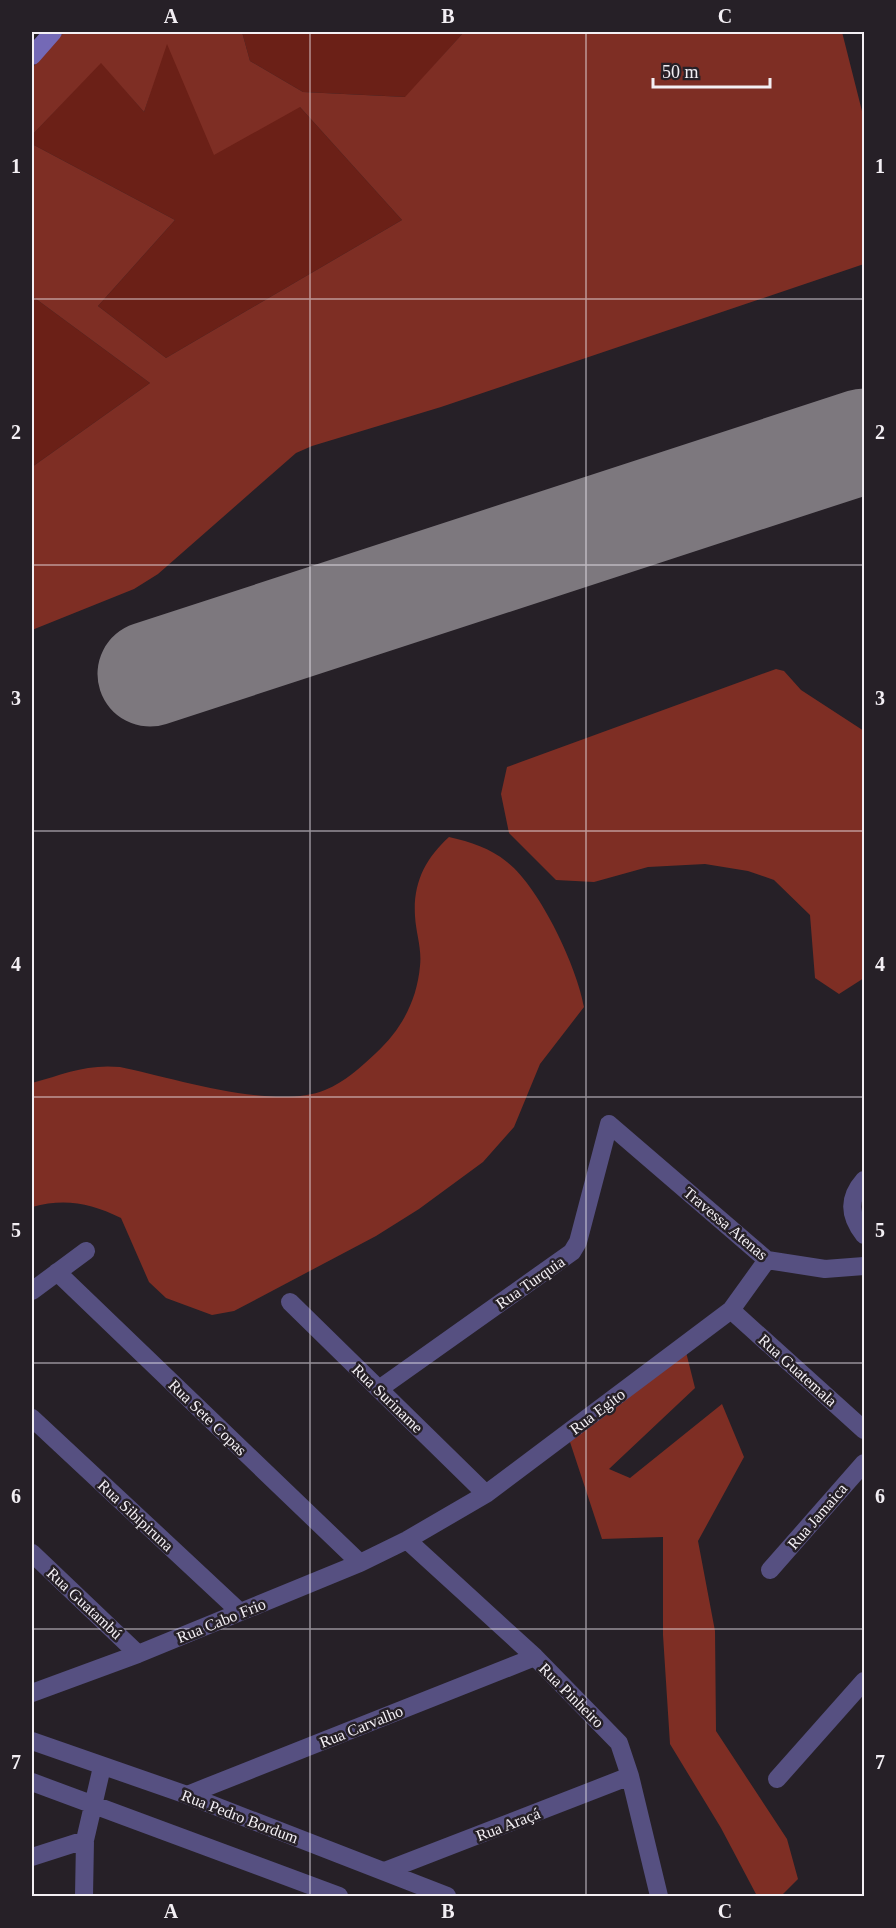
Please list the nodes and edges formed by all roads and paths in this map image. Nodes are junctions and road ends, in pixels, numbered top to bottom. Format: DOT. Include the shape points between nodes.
graph roads {
  1 [pos="53,32"];
  2 [pos="32,56"];
  3 [pos="609,1124"];
  4 [pos="864,1180"];
  5 [pos="860,1230"];
  6 [pos="86,1251"];
  7 [pos="767,1260"];
  8 [pos="864,1266"];
  9 [pos="57,1272"];
  10 [pos="32,1291"];
  11 [pos="290,1302"];
  12 [pos="731,1310"];
  13 [pos="379,1389"];
  14 [pos="32,1418"];
  15 [pos="864,1430"];
  16 [pos="864,1462"];
  17 [pos="486,1494"];
  18 [pos="407,1540"];
  19 [pos="32,1553"];
  20 [pos="360,1563"];
  21 [pos="770,1570"];
  22 [pos="240,1612"];
  23 [pos="138,1654"];
  24 [pos="535,1657"];
  25 [pos="864,1681"];
  26 [pos="32,1693"];
  27 [pos="32,1741"];
  28 [pos="102,1767"];
  29 [pos="630,1776"];
  30 [pos="777,1779"];
  31 [pos="32,1782"];
  32 [pos="187,1795"];
  33 [pos="91,1804"];
  34 [pos="85,1840"];
  35 [pos="32,1857"];
  36 [pos="385,1871"];
  37 [pos="84,1896"];
  38 [pos="339,1896"];
  39 [pos="447,1896"];
  40 [pos="658,1896"];
  1 -- 2 [label="main road"];
  3 -- 7 [label="street, Travessa Atenas"];
  3 -- 13 [label="street, Rua Turquia" via="572,1252"];
  4 -- 5 [label="street" via="850,1206"];
  6 -- 9 [label="street"];
  7 -- 8 [label="street, Travessa Atenas" via="825,1269"];
  7 -- 12 [label="street, Rua Egito"];
  9 -- 10 [label="street"];
  9 -- 20 [label="street, Rua Sete Copas"];
  11 -- 13 [label="street, Rua Suriname"];
  12 -- 15 [label="street, Rua Guatemala"];
  12 -- 17 [label="street, Rua Egito"];
  13 -- 17 [label="street, Rua Suriname"];
  14 -- 22 [label="street, Rua Sibipiruna"];
  16 -- 21 [label="street, Rua Jamaica"];
  17 -- 18 [label="street, Rua Egito"];
  18 -- 20 [label="street, Rua Cabo Frio"];
  18 -- 24 [label="street, Rua Pinheiro"];
  19 -- 23 [label="street, Rua Guatambú"];
  20 -- 22 [label="street, Rua Cabo Frio"];
  22 -- 23 [label="street, Rua Cabo Frio"];
  23 -- 26 [label="street, Rua Cabo Frio"];
  24 -- 29 [label="street, Rua Pinheiro" via="619,1743"];
  24 -- 32 [label="street, Rua Carvalho"];
  25 -- 30 [label="street"];
  27 -- 28 [label="street, Rua Pedro Bordum"];
  28 -- 32 [label="street, Rua Pedro Bordum"];
  28 -- 33 [label="street"];
  29 -- 36 [label="street, Rua Araçá"];
  29 -- 40 [label="street, Rua Pinheiro"];
  31 -- 33 [label="street"];
  32 -- 36 [label="street, Rua Pedro Bordum"];
  33 -- 34 [label="street"];
  33 -- 38 [label="street"];
  34 -- 35 [label="street"];
  34 -- 37 [label="street"];
  36 -- 39 [label="street, Rua Pedro Bordum"];
}
